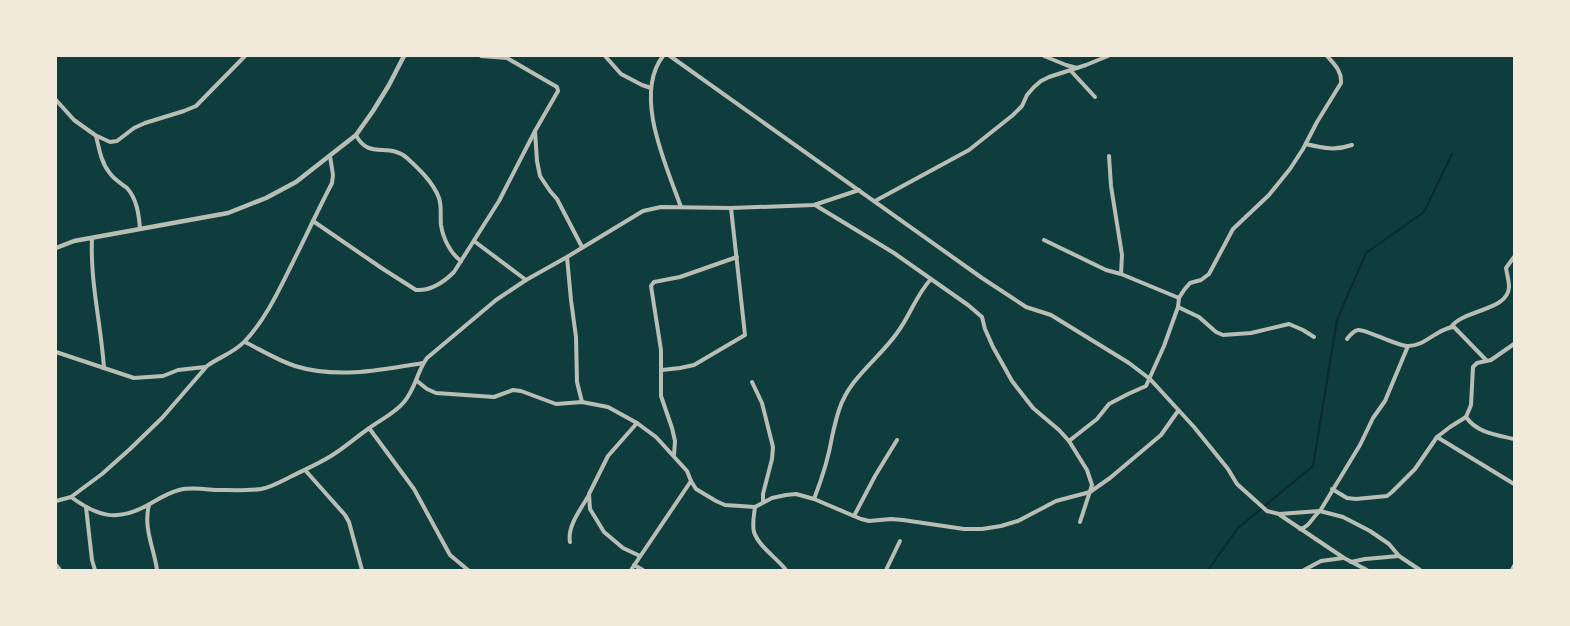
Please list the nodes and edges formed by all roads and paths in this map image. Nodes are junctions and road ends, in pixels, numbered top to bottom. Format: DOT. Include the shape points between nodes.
graph roads {
  1 [pos="244,56"];
  2 [pos="404,56"];
  3 [pos="481,56"];
  4 [pos="605,56"];
  5 [pos="663,56"];
  6 [pos="670,56"];
  7 [pos="1044,56"];
  8 [pos="1108,56"];
  9 [pos="1327,56"];
  10 [pos="1078,68"];
  11 [pos="1071,70"];
  12 [pos="651,88"];
  13 [pos="1095,97"];
  14 [pos="56,100"];
  15 [pos="535,130"];
  16 [pos="95,135"];
  17 [pos="356,135"];
  18 [pos="1306,144"];
  19 [pos="1352,145"];
  20 [pos="330,156"];
  21 [pos="1109,156"];
  22 [pos="860,190"];
  23 [pos="875,201"];
  24 [pos="814,205"];
  25 [pos="681,207"];
  26 [pos="731,208"];
  27 [pos="313,221"];
  28 [pos="141,230"];
  29 [pos="92,238"];
  30 [pos="1044,240"];
  31 [pos="474,241"];
  32 [pos="582,247"];
  33 [pos="56,248"];
  34 [pos="567,257"];
  35 [pos="737,257"];
  36 [pos="1515,257"];
  37 [pos="461,261"];
  38 [pos="1121,274"];
  39 [pos="931,278"];
  40 [pos="526,280"];
  41 [pos="1179,298"];
  42 [pos="1178,307"];
  43 [pos="1451,327"];
  44 [pos="1314,337"];
  45 [pos="1347,339"];
  46 [pos="245,342"];
  47 [pos="1515,344"];
  48 [pos="1407,346"];
  49 [pos="56,352"];
  50 [pos="1487,360"];
  51 [pos="423,363"];
  52 [pos="207,366"];
  53 [pos="104,368"];
  54 [pos="662,369"];
  55 [pos="1150,379"];
  56 [pos="417,380"];
  57 [pos="752,382"];
  58 [pos="582,402"];
  59 [pos="1178,411"];
  60 [pos="1466,417"];
  61 [pos="638,423"];
  62 [pos="369,429"];
  63 [pos="1437,437"];
  64 [pos="1515,439"];
  65 [pos="897,440"];
  66 [pos="1069,441"];
  67 [pos="674,456"];
  68 [pos="305,470"];
  69 [pos="691,481"];
  70 [pos="1515,484"];
  71 [pos="1332,489"];
  72 [pos="1090,492"];
  73 [pos="589,494"];
  74 [pos="71,497"];
  75 [pos="814,499"];
  76 [pos="56,501"];
  77 [pos="763,503"];
  78 [pos="149,504"];
  79 [pos="86,507"];
  80 [pos="755,507"];
  81 [pos="1320,511"];
  82 [pos="1279,514"];
  83 [pos="854,516"];
  84 [pos="1080,522"];
  85 [pos="1300,529"];
  86 [pos="900,541"];
  87 [pos="570,542"];
  88 [pos="640,556"];
  89 [pos="1399,556"];
  90 [pos="1344,558"];
  91 [pos="1351,562"];
  92 [pos="56,564"];
  93 [pos="634,565"];
  94 [pos="1515,566"];
  95 [pos="60,570"];
  96 [pos="95,570"];
  97 [pos="157,570"];
  98 [pos="362,570"];
  99 [pos="468,570"];
  100 [pos="631,570"];
  101 [pos="643,570"];
  102 [pos="786,570"];
  103 [pos="886,570"];
  104 [pos="1304,570"];
  105 [pos="1366,570"];
  106 [pos="1420,570"];
  107 [pos="1512,570"];
  1 -- 16 [label="street" via="196,105 140,125 117,141"];
  2 -- 17 [label="street" via="379,103"];
  3 -- 15 [label="street" via="507,58 557,87"];
  4 -- 12 [label="street" via="621,74"];
  5 -- 12 [label="street"];
  6 -- 22 [label="street"];
  7 -- 10 [label="street"];
  8 -- 10 [label="street"];
  9 -- 18 [label="street" via="1339,70 1341,83"];
  10 -- 11 [label="street"];
  11 -- 13 [label="street"];
  11 -- 23 [label="street" via="1034,87 1013,115 969,150"];
  12 -- 25 [label="street" via="659,144"];
  14 -- 16 [label="street"];
  15 -- 31 [label="street"];
  15 -- 32 [label="street" via="540,176"];
  16 -- 28 [label="street" via="109,173 127,188 135,203"];
  17 -- 20 [label="street"];
  17 -- 37 [label="street" via="359,142 371,149 400,153 429,182 439,199 446,243"];
  18 -- 19 [label="street" via="1330,150"];
  18 -- 41 [label="street" via="1269,195 1233,230 1209,274 1187,285"];
  20 -- 27 [label="street" via="332,183"];
  20 -- 28 [label="street" via="296,182 228,213"];
  21 -- 38 [label="street"];
  22 -- 23 [label="street"];
  22 -- 24 [label="street"];
  23 -- 55 [label="street" via="1014,300 1051,315"];
  24 -- 26 [label="street"];
  24 -- 39 [label="street"];
  25 -- 26 [label="street"];
  25 -- 32 [label="street" via="643,211"];
  26 -- 35 [label="street"];
  27 -- 37 [label="street" via="416,290 441,282"];
  27 -- 46 [label="street" via="278,293"];
  28 -- 29 [label="street"];
  29 -- 33 [label="street"];
  29 -- 53 [label="street" via="93,285"];
  30 -- 38 [label="street"];
  31 -- 37 [label="street"];
  31 -- 40 [label="street"];
  32 -- 34 [label="street"];
  34 -- 40 [label="street"];
  34 -- 58 [label="street"];
  35 -- 54 [label="street" via="745,334 694,365"];
  35 -- 54 [label="street" via="651,285"];
  36 -- 43 [label="street" via="1506,268 1509,288 1505,298 1459,319"];
  38 -- 41 [label="street"];
  39 -- 66 [label="street" via="982,317 993,347 1015,386"];
  39 -- 75 [label="street" via="895,337 853,382 839,409"];
  40 -- 51 [label="street" via="496,300"];
  41 -- 42 [label="street"];
  42 -- 44 [label="street" via="1222,335 1289,324"];
  42 -- 55 [label="street"];
  43 -- 48 [label="street"];
  43 -- 50 [label="street"];
  45 -- 48 [label="street" via="1360,330"];
  46 -- 51 [label="street" via="286,362 317,371 357,373"];
  46 -- 52 [label="street"];
  47 -- 50 [label="street"];
  48 -- 71 [label="street" via="1384,401"];
  49 -- 53 [label="street"];
  50 -- 60 [label="street" via="1473,367 1471,405"];
  51 -- 56 [label="street"];
  52 -- 53 [label="street" via="134,378"];
  52 -- 74 [label="street" via="151,430"];
  54 -- 67 [label="street" via="661,396 675,441"];
  55 -- 59 [label="street"];
  55 -- 66 [label="street" via="1142,389 1109,404"];
  56 -- 58 [label="street" via="436,393 494,397 513,390 556,404"];
  56 -- 62 [label="street" via="397,410"];
  57 -- 77 [label="street" via="762,403 773,447"];
  58 -- 61 [label="street" via="608,407"];
  59 -- 72 [label="street" via="1161,435"];
  59 -- 82 [label="street" via="1243,490 1268,511"];
  60 -- 63 [label="street"];
  60 -- 64 [label="street" via="1485,432"];
  61 -- 67 [label="street"];
  61 -- 73 [label="street" via="608,456"];
  62 -- 68 [label="street"];
  62 -- 99 [label="street" via="414,489 450,555"];
  63 -- 70 [label="street"];
  63 -- 71 [label="street" via="1410,475 1387,496 1347,498"];
  65 -- 83 [label="street"];
  66 -- 72 [label="street" via="1087,470 1092,484"];
  67 -- 69 [label="street"];
  68 -- 78 [label="street" via="269,487 191,488"];
  68 -- 98 [label="street" via="349,522"];
  69 -- 80 [label="street" via="696,489 725,505"];
  69 -- 88 [label="street"];
  71 -- 81 [label="street"];
  72 -- 83 [label="street" via="1056,501 1017,521 982,529 891,519 869,521"];
  72 -- 84 [label="street"];
  73 -- 87 [label="street" via="571,527"];
  73 -- 88 [label="street" via="591,509 604,532"];
  74 -- 76 [label="street"];
  74 -- 79 [label="street"];
  75 -- 77 [label="street" via="796,494"];
  75 -- 83 [label="street"];
  77 -- 80 [label="street"];
  78 -- 79 [label="street" via="134,512 110,516"];
  78 -- 97 [label="street" via="148,533"];
  79 -- 96 [label="street"];
  80 -- 102 [label="street" via="755,534"];
  81 -- 82 [label="street"];
  81 -- 85 [label="street" via="1307,527"];
  81 -- 89 [label="street" via="1371,531"];
  82 -- 85 [label="street"];
  85 -- 90 [label="street"];
  86 -- 103 [label="street"];
  88 -- 93 [label="street"];
  89 -- 91 [label="street"];
  89 -- 106 [label="street"];
  90 -- 91 [label="street"];
  90 -- 104 [label="street" via="1321,561"];
  91 -- 105 [label="street"];
  92 -- 95 [label="street"];
  93 -- 100 [label="street"];
  93 -- 101 [label="street"];
  94 -- 107 [label="street"];
}
